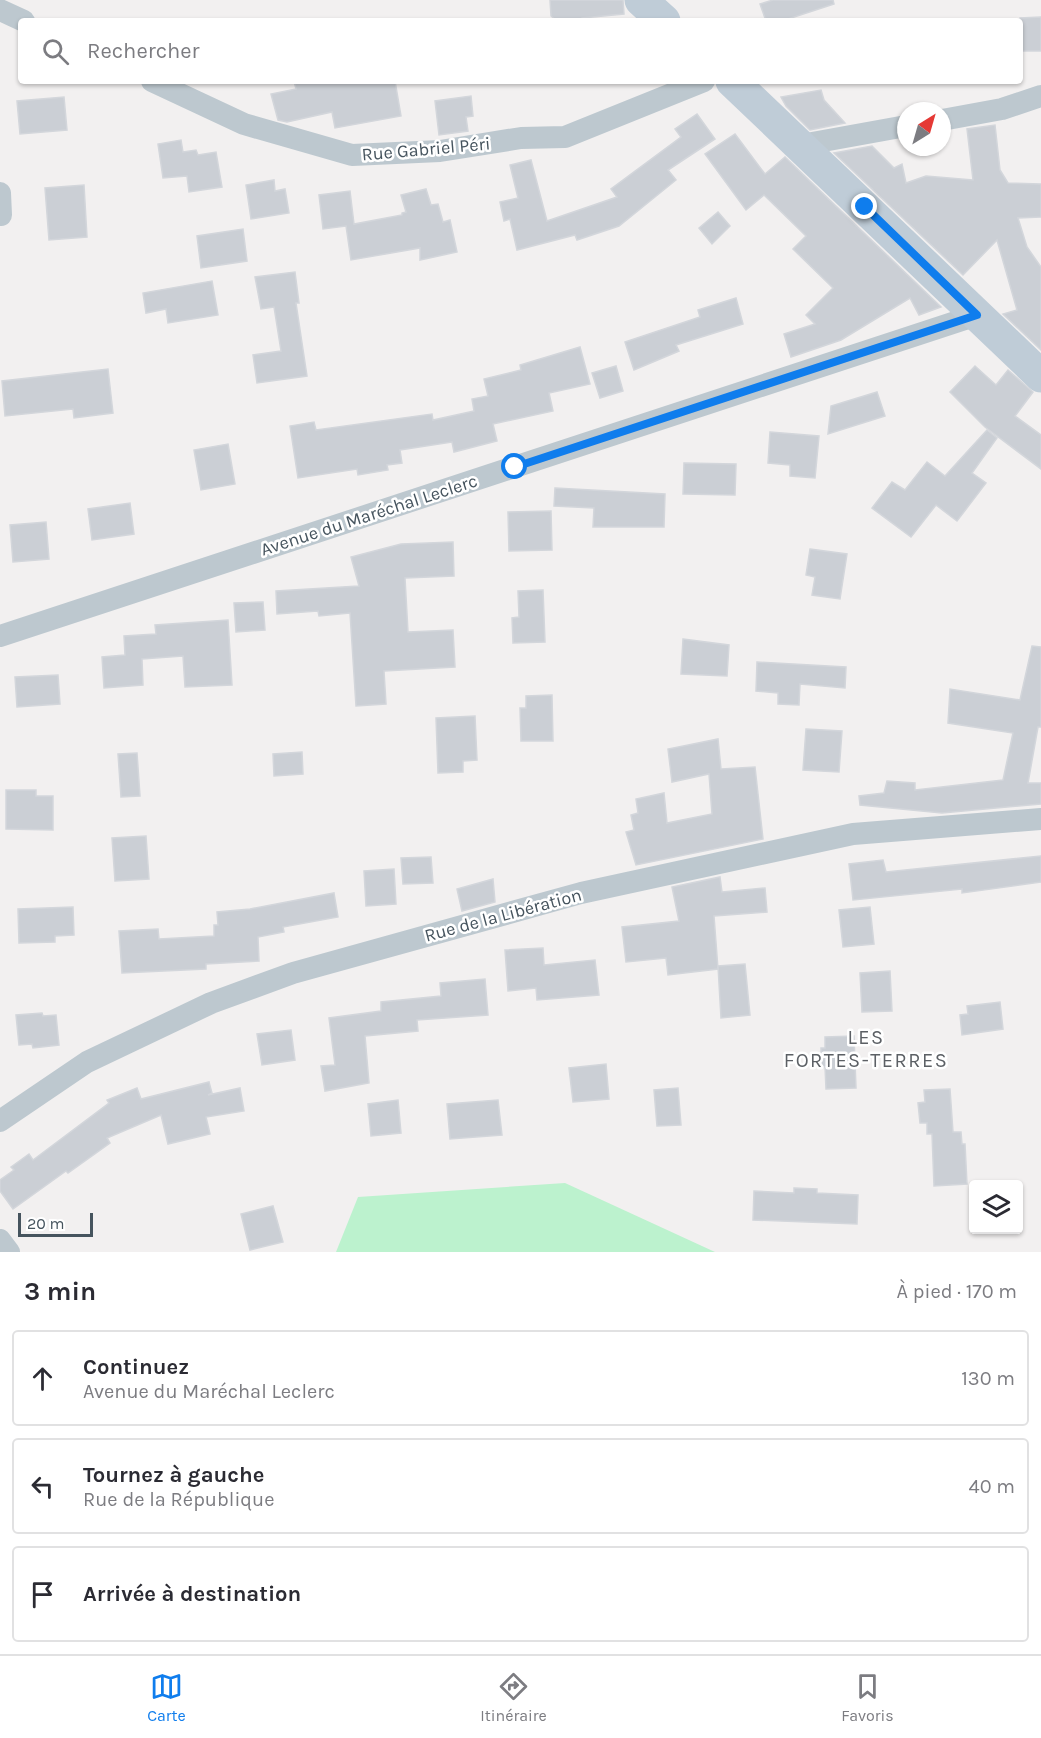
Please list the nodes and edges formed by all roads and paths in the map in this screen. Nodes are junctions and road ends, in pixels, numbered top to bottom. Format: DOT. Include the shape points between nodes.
graph roads {
  1 [pos="641,0"];
  2 [pos="0,10"];
  3 [pos="18,18"];
  4 [pos="661,18"];
  5 [pos="158,84"];
  6 [pos="696,84"];
  7 [pos="735,84"];
  8 [pos="1041,96"];
  9 [pos="951,118"];
  10 [pos="897,128"];
  11 [pos="801,145"];
  12 [pos="977,315"];
  13 [pos="1041,376"];
  14 [pos="0,636"];
  15 [pos="1041,819"];
  16 [pos="0,1121"];
  17 [pos="0,1240"];
  18 [pos="9,1252"];
  1 -- 4 [label="street"];
  2 -- 3 [label="street"];
  5 -- 6 [label="street, Rue Gabriel Péri" via="244,124 351,155 440,151 521,138 565,136"];
  7 -- 11 [label="street"];
  8 -- 9 [label="street" via="1002,109"];
  10 -- 11 [label="street"];
  11 -- 12 [label="street"];
  12 -- 13 [label="street"];
  12 -- 14 [label="street, Avenue du Maréchal Leclerc"];
  15 -- 16 [label="street, Rue de la Libération" via="854,834 581,893 293,973 211,1003 87,1062"];
  17 -- 18 [label="street"];
}
